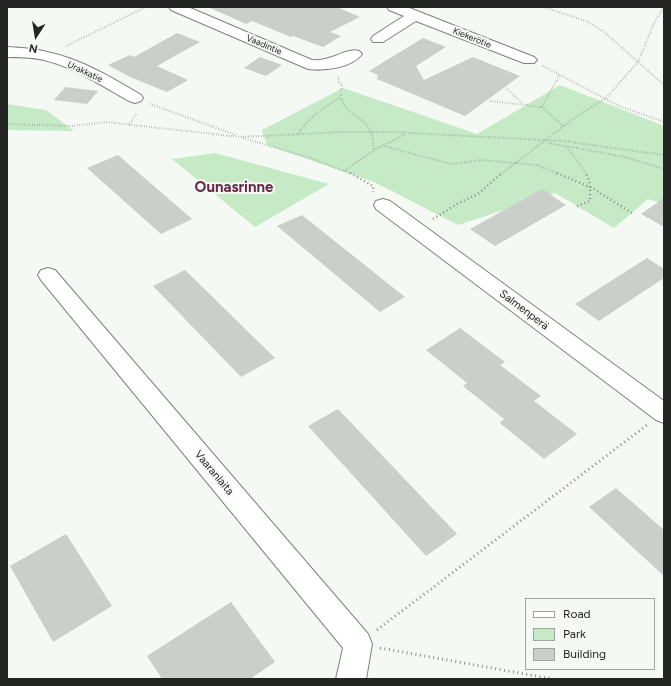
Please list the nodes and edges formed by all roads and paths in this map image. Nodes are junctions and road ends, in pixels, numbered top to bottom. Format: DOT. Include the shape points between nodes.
graph roads {
  1 [pos="146,7"];
  2 [pos="176,7"];
  3 [pos="394,7"];
  4 [pos="543,7"];
  5 [pos="664,7"];
  6 [pos="415,15"];
  7 [pos="378,39"];
  8 [pos="7,52"];
  9 [pos="354,54"];
  10 [pos="46,56"];
  11 [pos="529,60"];
  12 [pos="638,62"];
  13 [pos="316,66"];
  14 [pos="560,74"];
  15 [pos="664,85"];
  16 [pos="507,89"];
  17 [pos="341,97"];
  18 [pos="135,98"];
  19 [pos="606,98"];
  20 [pos="490,101"];
  21 [pos="522,103"];
  22 [pos="542,107"];
  23 [pos="664,122"];
  24 [pos="7,124"];
  25 [pos="564,127"];
  26 [pos="371,132"];
  27 [pos="407,133"];
  28 [pos="298,134"];
  29 [pos="240,137"];
  30 [pos="543,141"];
  31 [pos="384,146"];
  32 [pos="566,146"];
  33 [pos="374,150"];
  34 [pos="664,155"];
  35 [pos="515,162"];
  36 [pos="664,169"];
  37 [pos="344,171"];
  38 [pos="592,188"];
  39 [pos="383,205"];
  40 [pos="577,206"];
  41 [pos="632,213"];
  42 [pos="418,230"];
  43 [pos="48,275"];
  44 [pos="663,414"];
  45 [pos="358,644"];
  46 [pos="351,679"];
  47 [pos="553,679"];
  1 -- 10 [label="path"];
  2 -- 13 [label="street, Vaadintie"];
  3 -- 6 [label="street, Kiekerötie"];
  4 -- 12 [label="path" via="581,19 603,30"];
  5 -- 12 [label="path" via="654,23"];
  6 -- 7 [label="street"];
  6 -- 11 [label="street, Kiekerötie"];
  8 -- 10 [label="street, Urakkatie"];
  9 -- 13 [label="street" via="341,61"];
  10 -- 18 [label="street, Urakkatie" via="91,73"];
  11 -- 14 [label="path"];
  12 -- 15 [label="path"];
  12 -- 19 [label="path"];
  13 -- 17 [label="path" via="339,78 342,84"];
  14 -- 19 [label="path"];
  14 -- 22 [label="path"];
  16 -- 21 [label="path"];
  17 -- 26 [label="path" via="344,107"];
  17 -- 28 [label="path" via="320,108 304,123"];
  18 -- 29 [label="path"];
  19 -- 23 [label="path" via="640,115"];
  19 -- 25 [label="path" via="573,118"];
  20 -- 21 [label="path"];
  21 -- 22 [label="path"];
  22 -- 25 [label="path"];
  24 -- 29 [label="path" via="72,126 106,122"];
  25 -- 30 [label="path"];
  26 -- 27 [label="path"];
  26 -- 28 [label="path"];
  26 -- 33 [label="path"];
  27 -- 30 [label="path"];
  27 -- 31 [label="path"];
  28 -- 29 [label="path"];
  29 -- 37 [label="path" via="324,162"];
  30 -- 32 [label="path"];
  30 -- 34 [label="path" via="563,141"];
  30 -- 35 [label="path"];
  31 -- 33 [label="path"];
  31 -- 35 [label="path" via="451,164 482,160"];
  32 -- 36 [label="path" via="625,157"];
  32 -- 38 [label="path" via="589,175"];
  33 -- 37 [label="path"];
  35 -- 38 [label="path" via="537,165"];
  35 -- 42 [label="path" via="478,194 456,204"];
  37 -- 39 [label="path" via="373,186 374,193"];
  38 -- 40 [label="path" via="590,201"];
  38 -- 41 [label="path"];
  39 -- 42 [label="street, Salmenperä"];
  42 -- 44 [label="street, Salmenperä"];
  43 -- 45 [label="street, Vaaranlaita"];
  44 -- 45 [label="path"];
  45 -- 46 [label="street"];
  45 -- 47 [label="path"];
}
